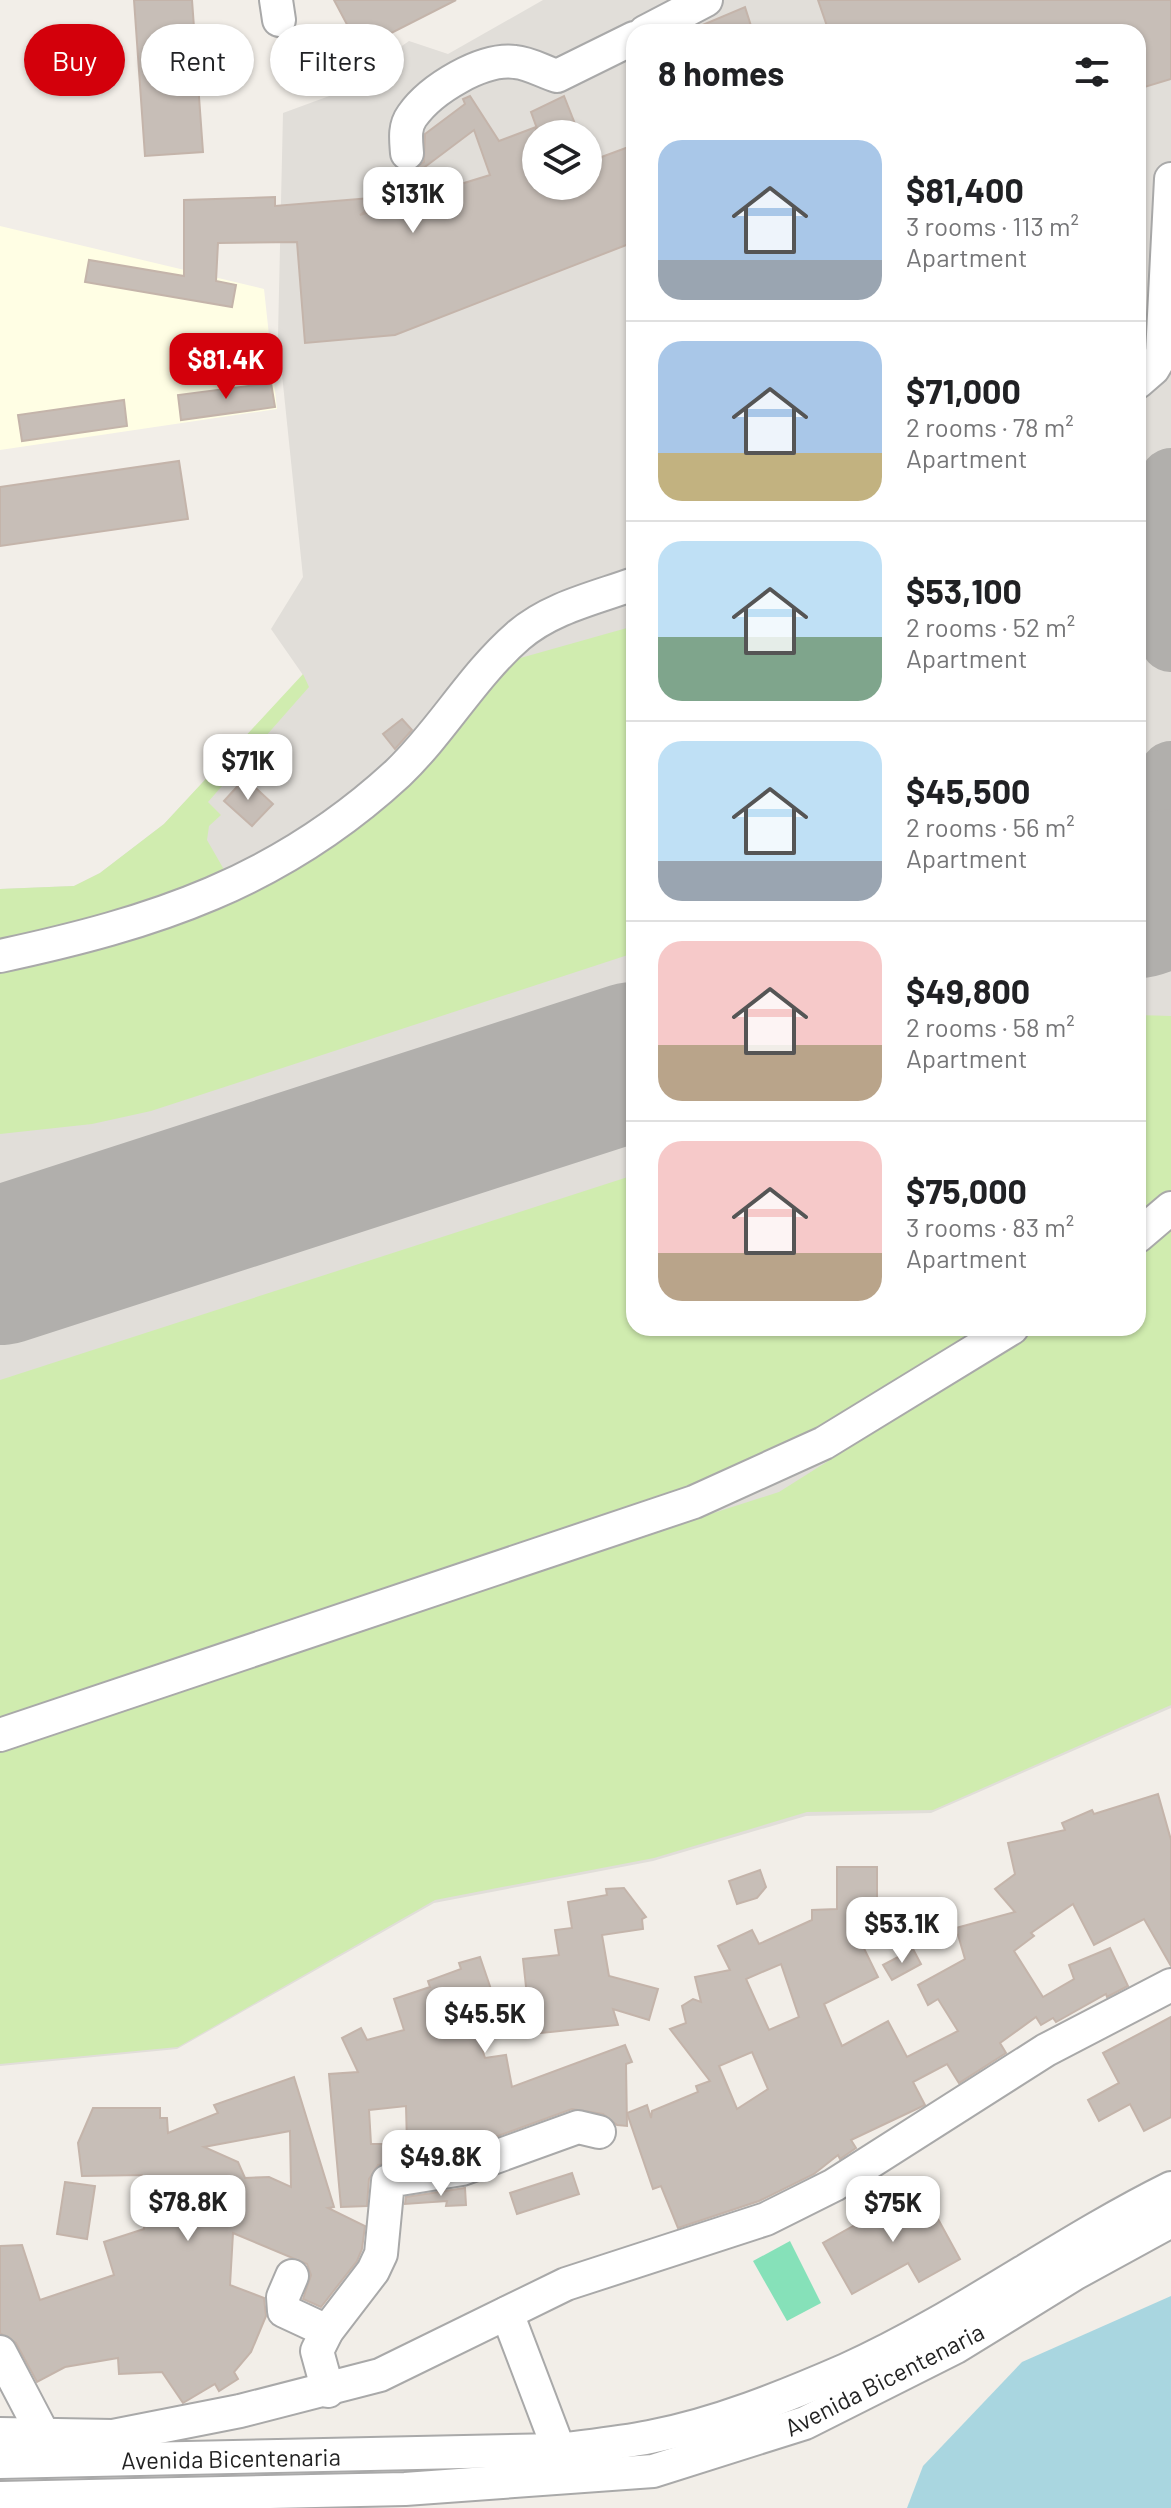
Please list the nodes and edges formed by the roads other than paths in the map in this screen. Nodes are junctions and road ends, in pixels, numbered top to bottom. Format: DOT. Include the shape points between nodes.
graph roads {
  1 [pos="706,0"];
  2 [pos="660,24"];
  3 [pos="626,42"];
  4 [pos="407,153"];
  5 [pos="1171,179"];
  6 [pos="1146,375"];
  7 [pos="626,587"];
  8 [pos="0,956"];
  9 [pos="1171,1208"];
  10 [pos="1146,1229"];
  11 [pos="999,1336"];
  12 [pos="0,1735"];
  13 [pos="1171,1985"];
  14 [pos="599,2132"];
  15 [pos="1171,2188"];
  16 [pos="1171,2221"];
  17 [pos="292,2276"];
  18 [pos="507,2313"];
  19 [pos="327,2331"];
  20 [pos="0,2352"];
  21 [pos="328,2391"];
  22 [pos="0,2434"];
  23 [pos="43,2434"];
  24 [pos="0,2462"];
  25 [pos="562,2465"];
  26 [pos="0,2498"];
  1 -- 2 [label="street"];
  3 -- 4 [label="street" via="557,76 518,62 498,62 453,80 412,116 405,131"];
  5 -- 6 [label="street" via="1162,354"];
  7 -- 8 [label="street" via="551,614 519,634 399,772 286,858 188,905 75,940"];
  9 -- 10 [label="street"];
  11 -- 12 [label="street" via="824,1443 694,1502"];
  13 -- 18 [label="street" via="1046,2050 820,2192 766,2219 566,2284"];
  14 -- 19 [label="street" via="578,2127 462,2169 388,2181 381,2254"];
  15 -- 25 [label="street, Avenida Bicentenaria" via="846,2370 716,2420"];
  16 -- 25 [label="street, Avenida Bicentenaria" via="956,2347 805,2423 653,2471"];
  17 -- 19 [label="street" via="283,2297 284,2311"];
  18 -- 21 [label="street" via="380,2375"];
  18 -- 25 [label="street"];
  19 -- 21 [label="street" via="317,2351"];
  20 -- 23 [label="street"];
  21 -- 23 [label="street" via="113,2436"];
  22 -- 23 [label="street"];
  24 -- 25 [label="street, Avenida Bicentenaria"];
  25 -- 26 [label="street, Avenida Bicentenaria" via="405,2489"];
}
